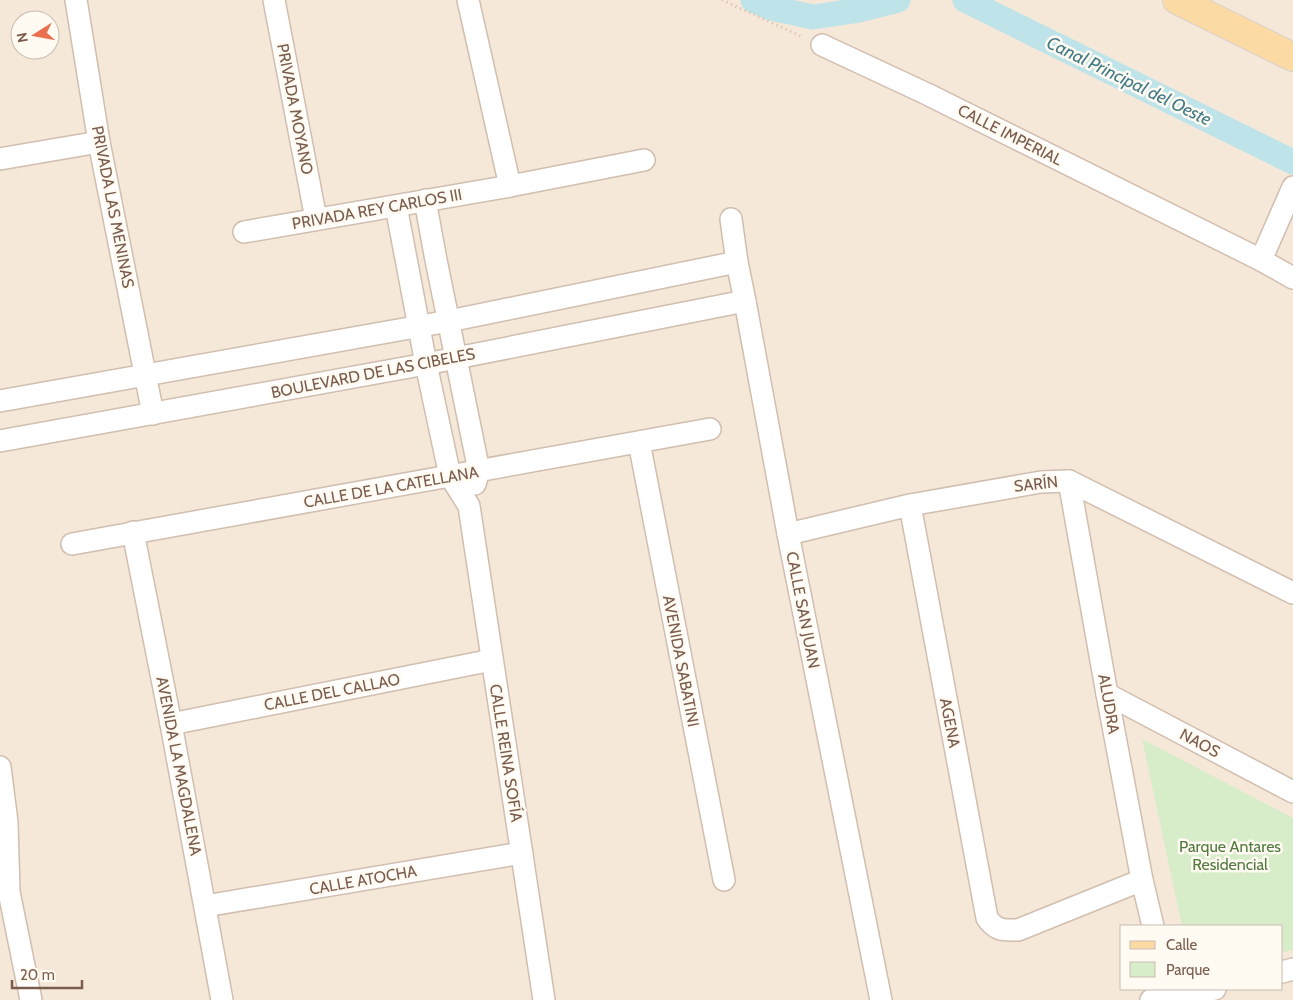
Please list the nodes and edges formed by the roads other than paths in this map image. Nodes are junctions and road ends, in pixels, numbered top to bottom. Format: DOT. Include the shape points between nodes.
graph roads {
  1 [pos="76,0"];
  2 [pos="274,0"];
  3 [pos="468,0"];
  4 [pos="1176,0"];
  5 [pos="822,45"];
  6 [pos="1293,57"];
  7 [pos="99,142"];
  8 [pos="0,159"];
  9 [pos="644,160"];
  10 [pos="510,186"];
  11 [pos="1293,187"];
  12 [pos="425,200"];
  13 [pos="396,206"];
  14 [pos="316,219"];
  15 [pos="731,219"];
  16 [pos="244,232"];
  17 [pos="436,260"];
  18 [pos="1260,260"];
  19 [pos="737,262"];
  20 [pos="407,266"];
  21 [pos="1293,278"];
  22 [pos="745,301"];
  23 [pos="448,321"];
  24 [pos="419,326"];
  25 [pos="456,358"];
  26 [pos="426,364"];
  27 [pos="146,375"];
  28 [pos="0,402"];
  29 [pos="153,414"];
  30 [pos="468,414"];
  31 [pos="439,420"];
  32 [pos="710,429"];
  33 [pos="0,441"];
  34 [pos="639,442"];
  35 [pos="479,471"];
  36 [pos="450,476"];
  37 [pos="1069,481"];
  38 [pos="910,505"];
  39 [pos="469,506"];
  40 [pos="133,532"];
  41 [pos="788,534"];
  42 [pos="72,544"];
  43 [pos="1293,593"];
  44 [pos="492,660"];
  45 [pos="1107,694"];
  46 [pos="171,724"];
  47 [pos="0,767"];
  48 [pos="1293,792"];
  49 [pos="522,853"];
  50 [pos="724,880"];
  51 [pos="1142,880"];
  52 [pos="5,892"];
  53 [pos="205,906"];
  54 [pos="1153,925"];
  55 [pos="1170,993"];
  56 [pos="1201,994"];
  57 [pos="31,1000"];
  58 [pos="222,1000"];
  59 [pos="544,1000"];
  60 [pos="881,1000"];
  61 [pos="1150,1000"];
  1 -- 7 [label="street, PRIVADA LAS MENINAS"];
  2 -- 14 [label="street, PRIVADA MOYANO"];
  3 -- 10 [label="street"];
  4 -- 6 [label="main road"];
  5 -- 18 [label="street, CALLE IMPERIAL" via="928,94"];
  7 -- 8 [label="street"];
  7 -- 27 [label="street, PRIVADA LAS MENINAS"];
  9 -- 10 [label="street, PRIVADA REY CARLOS III"];
  10 -- 12 [label="street, PRIVADA REY CARLOS III"];
  11 -- 18 [label="street"];
  12 -- 13 [label="street, PRIVADA REY CARLOS III"];
  12 -- 17 [label="street, CALLE REINA SOFÍA"];
  13 -- 14 [label="street, PRIVADA REY CARLOS III"];
  13 -- 20 [label="street, CALLE REINA SOFÍA"];
  14 -- 16 [label="street, PRIVADA REY CARLOS III"];
  15 -- 19 [label="street, CALLE SAN JUAN"];
  17 -- 20 [label="street"];
  17 -- 23 [label="street, CALLE REINA SOFÍA"];
  18 -- 21 [label="street, CALLE IMPERIAL"];
  19 -- 22 [label="street, CALLE SAN JUAN"];
  19 -- 23 [label="street"];
  20 -- 24 [label="street, CALLE REINA SOFÍA"];
  22 -- 25 [label="street, BOULEVARD DE LAS CIBELES"];
  22 -- 41 [label="street, CALLE SAN JUAN"];
  23 -- 24 [label="street"];
  23 -- 25 [label="street, CALLE REINA SOFÍA"];
  24 -- 26 [label="street, CALLE REINA SOFÍA"];
  24 -- 27 [label="street"];
  25 -- 26 [label="street, BOULEVARD DE LAS CIBELES"];
  25 -- 30 [label="street, CALLE REINA SOFÍA"];
  26 -- 29 [label="street, BOULEVARD DE LAS CIBELES"];
  26 -- 31 [label="street, CALLE REINA SOFÍA"];
  27 -- 28 [label="street"];
  27 -- 29 [label="street, PRIVADA LAS MENINAS"];
  29 -- 33 [label="street, BOULEVARD DE LAS CIBELES"];
  30 -- 31 [label="street"];
  30 -- 35 [label="street, CALLE REINA SOFÍA"];
  31 -- 36 [label="street, CALLE REINA SOFÍA"];
  32 -- 34 [label="street, CALLE DE LA CATELLANA"];
  34 -- 35 [label="street, CALLE DE LA CATELLANA"];
  34 -- 50 [label="street, AVENIDA SABATINI"];
  35 -- 36 [label="street, CALLE DE LA CATELLANA"];
  35 -- 39 [label="street, CALLE REINA SOFÍA"];
  36 -- 39 [label="street, CALLE REINA SOFÍA"];
  36 -- 40 [label="street, CALLE DE LA CATELLANA"];
  37 -- 38 [label="street, SARÍN" via="1041,482"];
  37 -- 43 [label="street, SARÍN"];
  37 -- 45 [label="street, ALUDRA"];
  38 -- 41 [label="street, SARÍN"];
  38 -- 51 [label="street, AGENA" via="987,918 993,926 1018,930"];
  39 -- 44 [label="street, CALLE REINA SOFÍA"];
  40 -- 42 [label="street, CALLE DE LA CATELLANA"];
  40 -- 46 [label="street, AVENIDA LA MAGDALENA"];
  41 -- 60 [label="street, CALLE SAN JUAN"];
  44 -- 46 [label="street, CALLE DEL CALLAO"];
  44 -- 49 [label="street, CALLE REINA SOFÍA"];
  45 -- 48 [label="street, NAOS"];
  45 -- 51 [label="street, ALUDRA"];
  46 -- 53 [label="street, AVENIDA LA MAGDALENA"];
  47 -- 52 [label="street" via="7,822"];
  49 -- 53 [label="street, CALLE ATOCHA"];
  49 -- 59 [label="street, CALLE REINA SOFÍA"];
  51 -- 54 [label="street, ALUDRA"];
  52 -- 57 [label="street"];
  53 -- 58 [label="street, AVENIDA LA MAGDALENA"];
  55 -- 56 [label="street"];
  55 -- 61 [label="street"];
}
